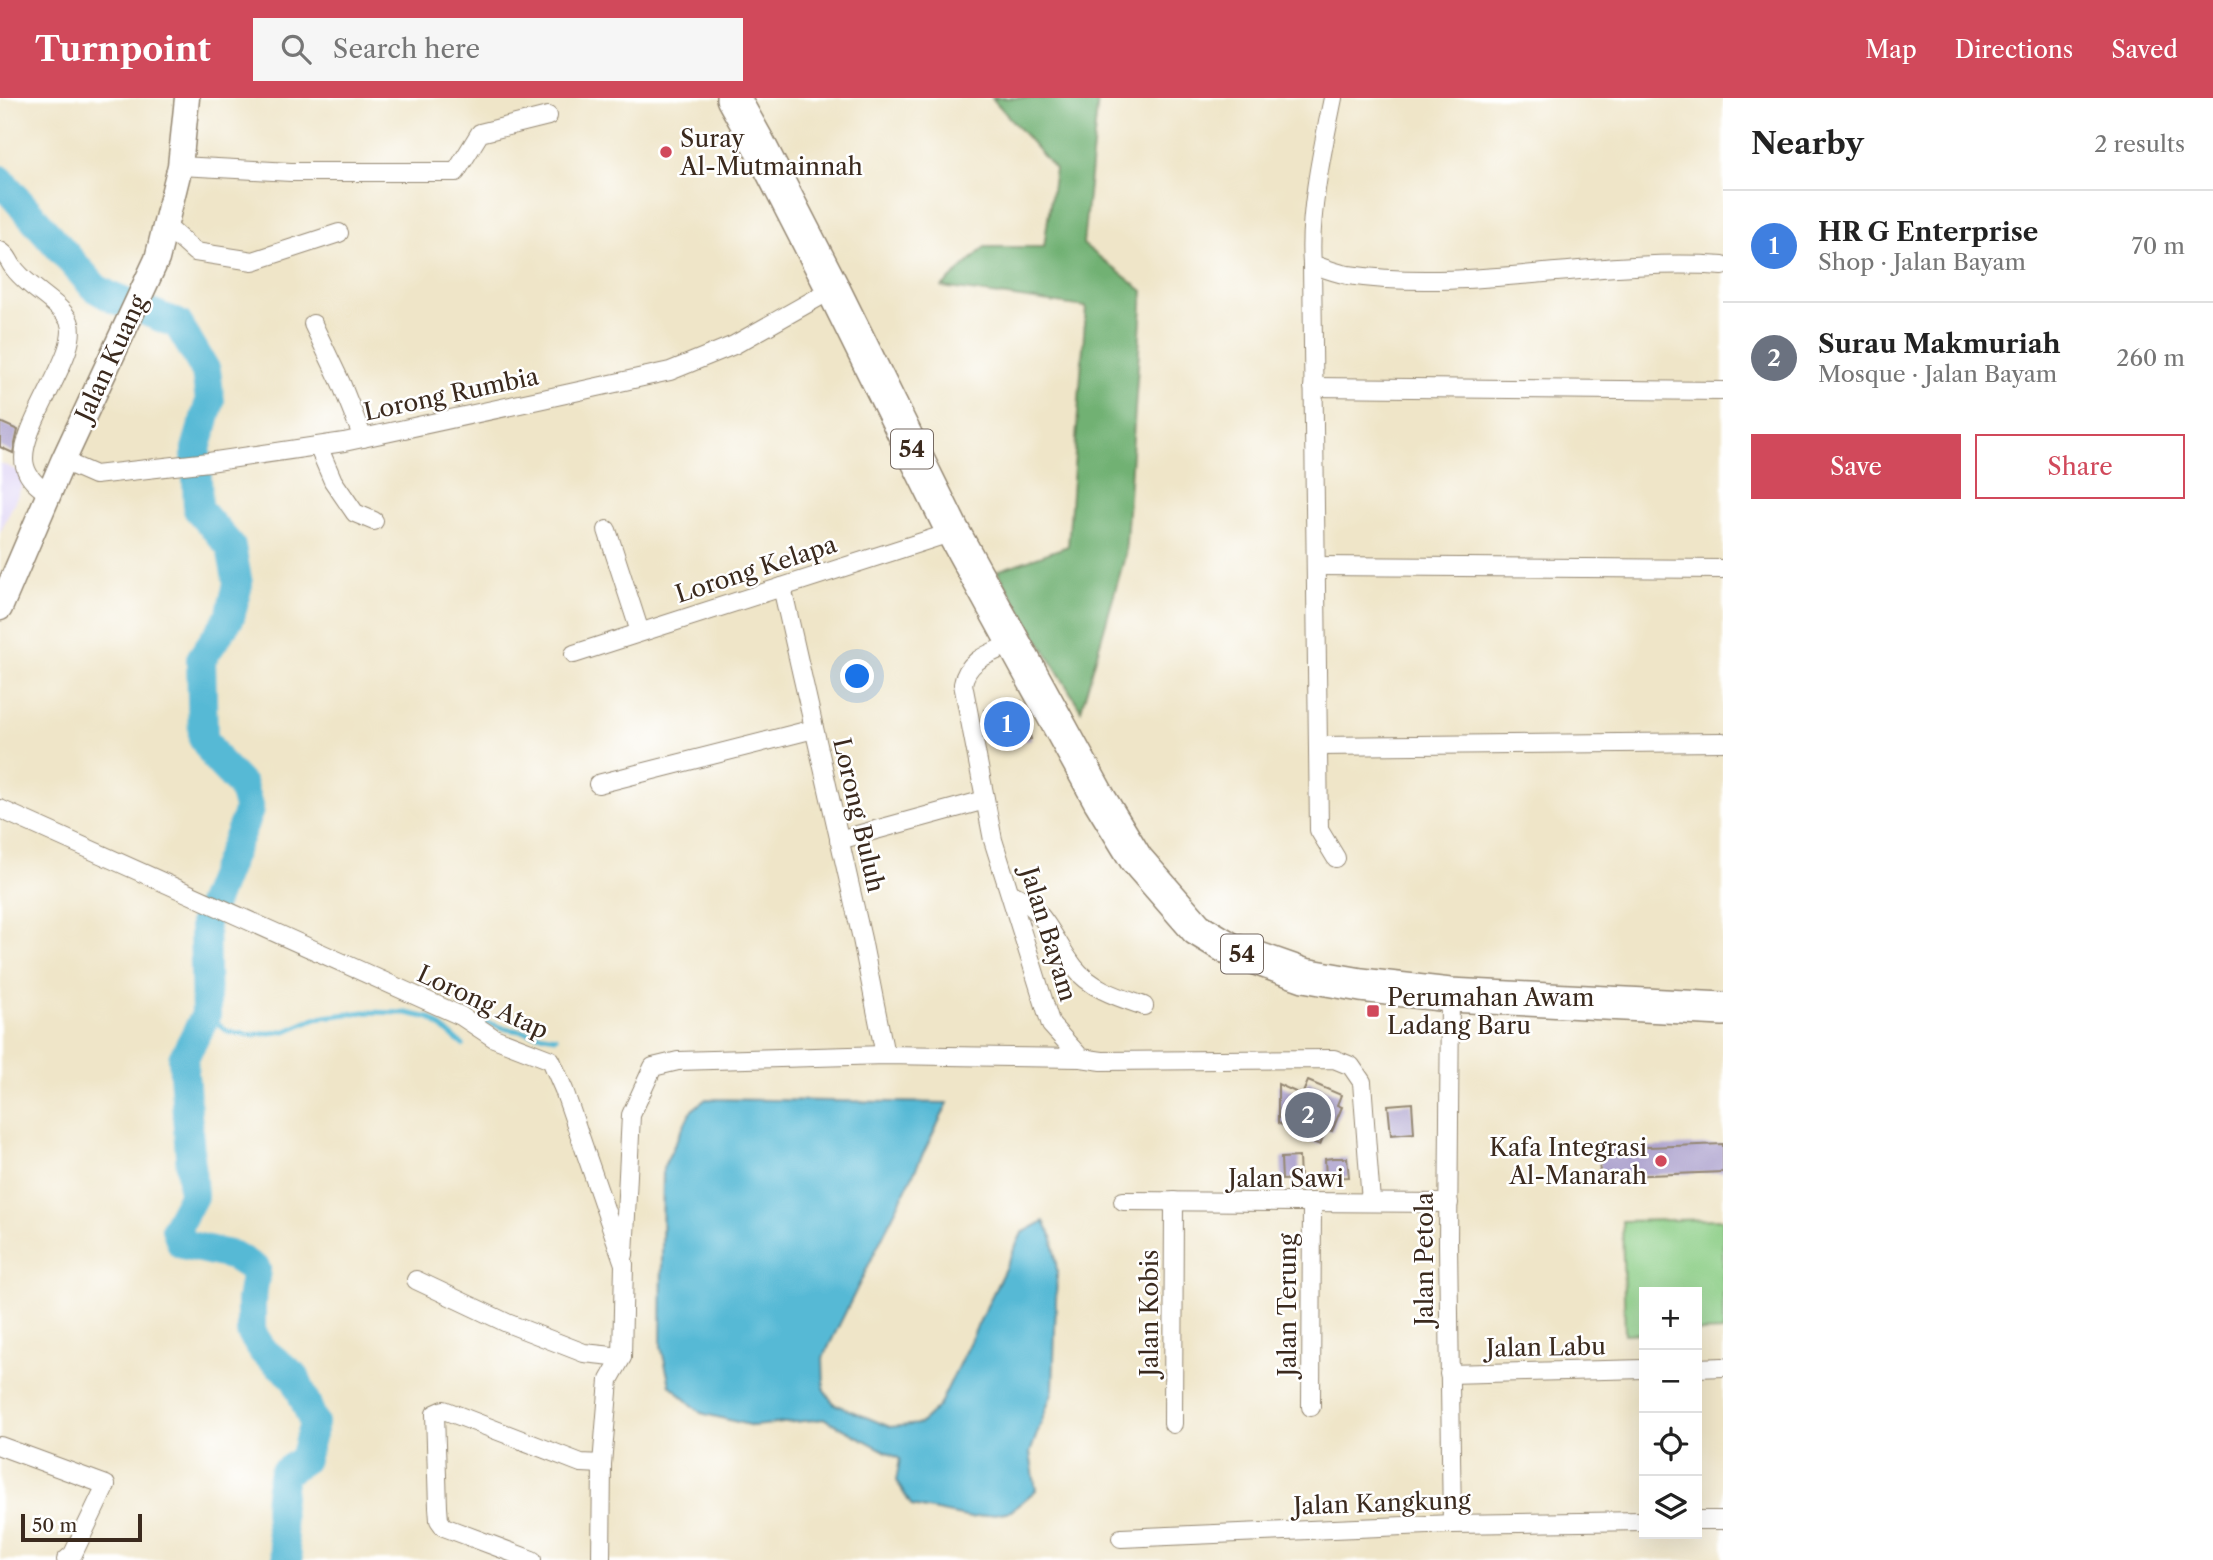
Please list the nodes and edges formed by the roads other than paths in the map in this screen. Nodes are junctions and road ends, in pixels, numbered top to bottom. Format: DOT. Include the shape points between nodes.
graph roads {
  1 [pos="187,98"];
  2 [pos="733,98"];
  3 [pos="1333,98"];
  4 [pos="548,116"];
  5 [pos="180,166"];
  6 [pos="166,226"];
  7 [pos="339,233"];
  8 [pos="0,251"];
  9 [pos="1312,264"];
  10 [pos="1723,266"];
  11 [pos="832,289"];
  12 [pos="313,324"];
  13 [pos="1313,387"];
  14 [pos="1723,391"];
  15 [pos="363,438"];
  16 [pos="318,446"];
  17 [pos="63,461"];
  18 [pos="49,494"];
  19 [pos="374,521"];
  20 [pos="607,530"];
  21 [pos="953,532"];
  22 [pos="1316,566"];
  23 [pos="1723,569"];
  24 [pos="782,587"];
  25 [pos="0,608"];
  26 [pos="640,632"];
  27 [pos="1013,643"];
  28 [pos="574,654"];
  29 [pos="814,729"];
  30 [pos="1723,743"];
  31 [pos="1319,746"];
  32 [pos="598,784"];
  33 [pos="985,800"];
  34 [pos="0,809"];
  35 [pos="839,840"];
  36 [pos="1336,858"];
  37 [pos="1012,894"];
  38 [pos="1450,995"];
  39 [pos="1144,1006"];
  40 [pos="1723,1009"];
  41 [pos="885,1055"];
  42 [pos="1081,1058"];
  43 [pos="1123,1201"];
  44 [pos="1174,1201"];
  45 [pos="1312,1202"];
  46 [pos="1371,1202"];
  47 [pos="1449,1203"];
  48 [pos="624,1264"];
  49 [pos="416,1280"];
  50 [pos="622,1357"];
  51 [pos="1723,1367"];
  52 [pos="1702,1368"];
  53 [pos="1639,1369"];
  54 [pos="1450,1374"];
  55 [pos="1311,1407"];
  56 [pos="1173,1424"];
  57 [pos="0,1446"];
  58 [pos="602,1464"];
  59 [pos="1702,1520"];
  60 [pos="1723,1520"];
  61 [pos="1639,1521"];
  62 [pos="1452,1524"];
  63 [pos="1121,1538"];
  64 [pos="66,1560"];
  65 [pos="532,1560"];
  66 [pos="601,1560"];
  1 -- 5 [label="main road, Jalan Kuang"];
  2 -- 11 [label="highway, 54"];
  3 -- 9 [label="street" via="1323,149"];
  4 -- 5 [label="street" via="480,133 456,172 290,172"];
  5 -- 6 [label="main road, Jalan Kuang"];
  6 -- 7 [label="street" via="195,252 253,261"];
  6 -- 17 [label="main road, Jalan Kuang" via="145,287"];
  8 -- 18 [label="street" via="69,320 71,329 67,350 24,453 30,477"];
  9 -- 10 [label="street" via="1346,275 1437,279"];
  9 -- 13 [label="street"];
  11 -- 15 [label="street, Lorong Rumbia" via="734,345 670,371"];
  11 -- 21 [label="highway, 54"];
  12 -- 15 [label="street"];
  13 -- 14 [label="street"];
  13 -- 22 [label="street"];
  15 -- 16 [label="street, Lorong Rumbia"];
  16 -- 17 [label="street, Lorong Rumbia" via="95,475"];
  16 -- 19 [label="street" via="333,481 355,513"];
  17 -- 18 [label="main road, Jalan Kuang"];
  18 -- 25 [label="main road, Jalan Kuang"];
  20 -- 26 [label="street"];
  21 -- 24 [label="street, Lorong Kelapa"];
  21 -- 27 [label="highway, 54"];
  22 -- 23 [label="street"];
  22 -- 31 [label="street"];
  24 -- 26 [label="street, Lorong Kelapa"];
  24 -- 29 [label="street, Lorong Buluh"];
  26 -- 28 [label="street, Lorong Kelapa"];
  27 -- 33 [label="street, Jalan Bayam" via="977,660 963,684"];
  27 -- 38 [label="highway, 54" via="1136,859 1197,929 1230,949 1304,975"];
  29 -- 32 [label="street"];
  29 -- 35 [label="street, Lorong Buluh"];
  30 -- 31 [label="street"];
  31 -- 36 [label="street" via="1319,830"];
  33 -- 35 [label="street"];
  33 -- 37 [label="street, Jalan Bayam"];
  34 -- 48 [label="street, Lorong Atap" via="461,1016 494,1038 551,1060"];
  35 -- 41 [label="street, Lorong Buluh"];
  37 -- 39 [label="street" via="1045,919 1075,968 1094,986"];
  37 -- 42 [label="street, Jalan Bayam" via="1051,1025"];
  38 -- 40 [label="highway, 54"];
  38 -- 47 [label="street, Jalan Petola"];
  41 -- 42 [label="street"];
  41 -- 48 [label="street" via="678,1061 653,1068 631,1115"];
  42 -- 46 [label="street" via="1334,1059 1351,1066 1362,1082"];
  43 -- 44 [label="street, Jalan Sawi"];
  44 -- 45 [label="street, Jalan Sawi"];
  44 -- 56 [label="street, Jalan Kobis"];
  45 -- 46 [label="street, Jalan Sawi"];
  45 -- 55 [label="street, Jalan Terung"];
  46 -- 47 [label="street, Jalan Sawi"];
  47 -- 54 [label="street, Jalan Petola"];
  48 -- 50 [label="street, Lorong Atap"];
  49 -- 50 [label="street" via="584,1353"];
  50 -- 58 [label="street, Lorong Atap" via="609,1380"];
  51 -- 52 [label="street"];
  53 -- 54 [label="street, Jalan Labu"];
  54 -- 62 [label="street, Jalan Petola"];
  57 -- 64 [label="street" via="106,1485"];
  58 -- 65 [label="street" via="581,1463 444,1410 435,1414 439,1520 444,1527"];
  58 -- 66 [label="street, Lorong Atap"];
  59 -- 60 [label="street"];
  61 -- 62 [label="street, Jalan Kangkung"];
  62 -- 63 [label="street, Jalan Kangkung"];
}
